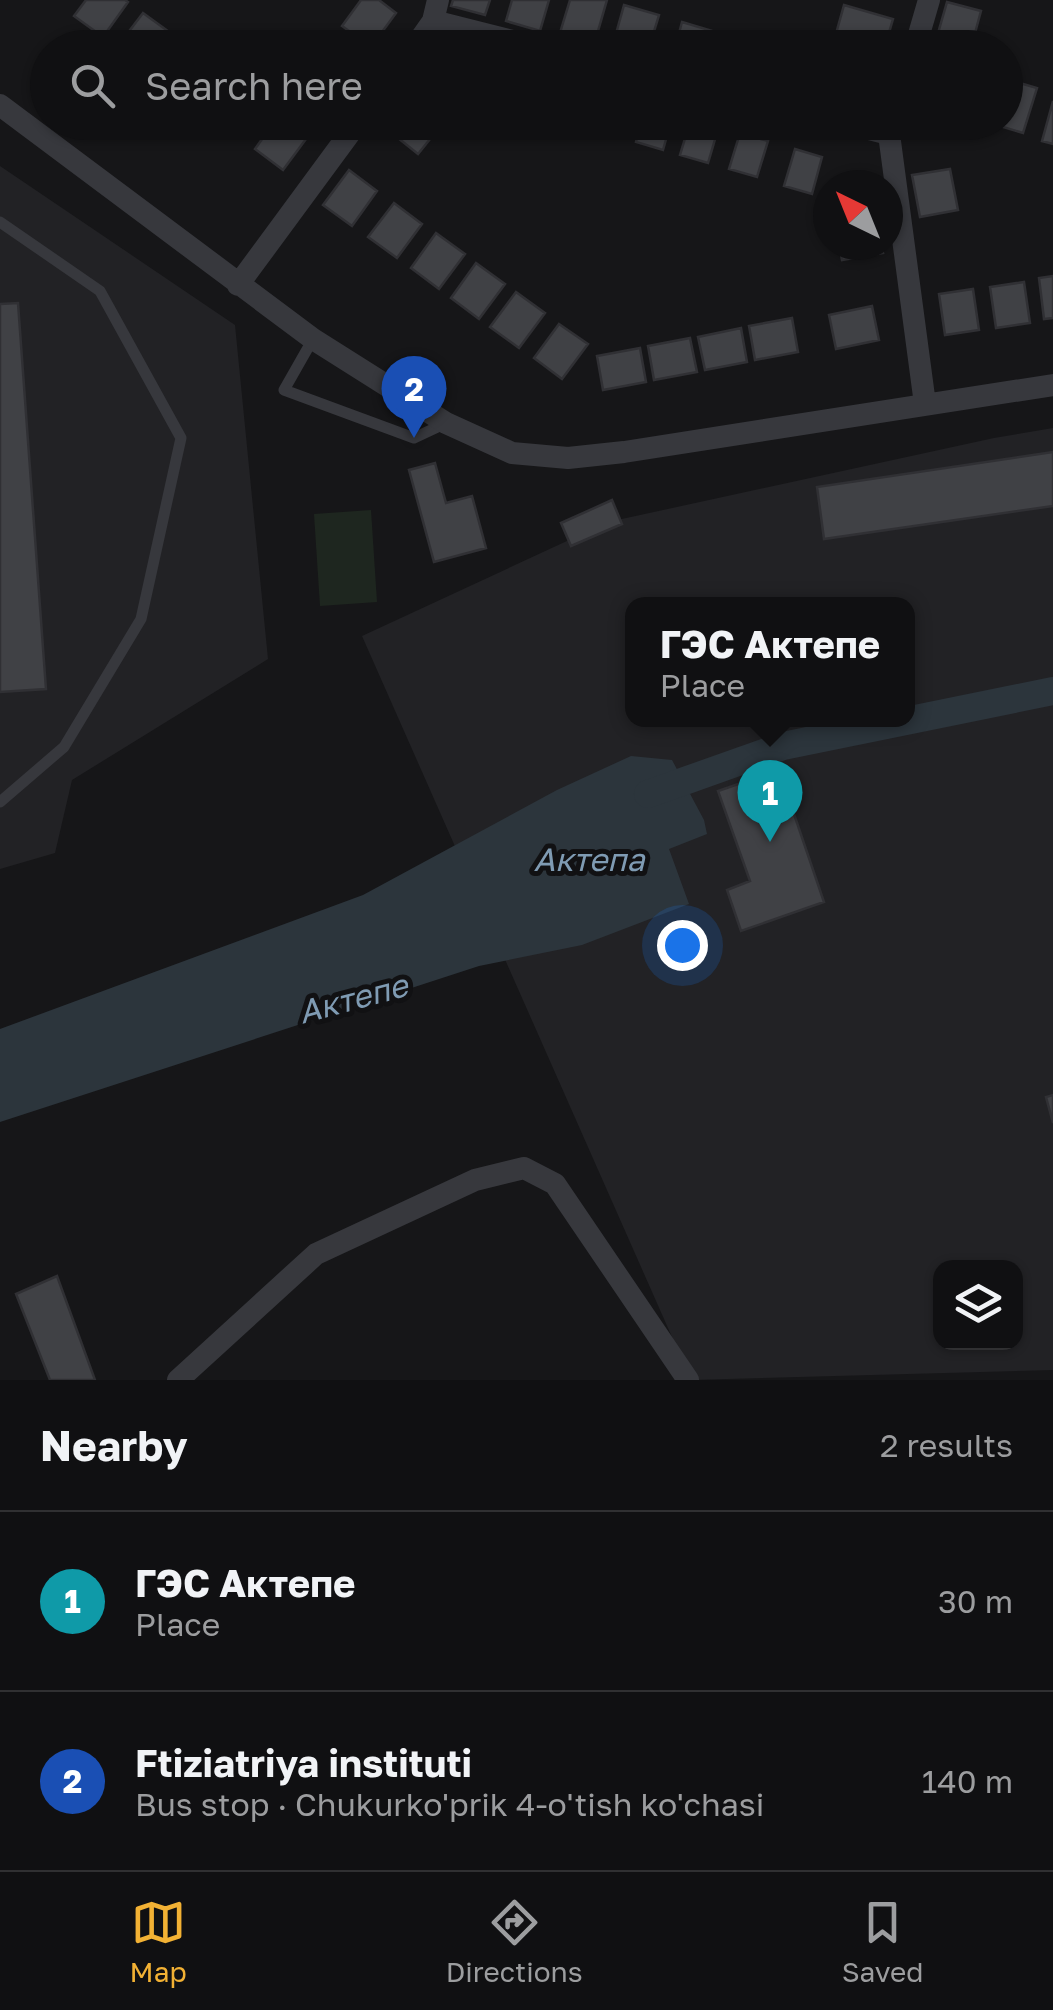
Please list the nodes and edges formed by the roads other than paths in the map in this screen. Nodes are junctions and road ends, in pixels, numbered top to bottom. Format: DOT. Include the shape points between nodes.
graph roads {
  1 [pos="929,0"];
  2 [pos="436,10"];
  3 [pos="491,30"];
  4 [pos="920,30"];
  5 [pos="0,105"];
  6 [pos="30,128"];
  7 [pos="46,140"];
  8 [pos="345,140"];
  9 [pos="892,140"];
  10 [pos="0,222"];
  11 [pos="238,285"];
  12 [pos="313,339"];
  13 [pos="1053,385"];
  14 [pos="925,404"];
  15 [pos="446,424"];
  16 [pos="0,802"];
  17 [pos="178,1380"];
  18 [pos="688,1380"];
  1 -- 4 [label="street"];
  2 -- 3 [label="street"];
  5 -- 6 [label="street"];
  7 -- 11 [label="street"];
  8 -- 11 [label="street"];
  9 -- 14 [label="street"];
  10 -- 16 [label="lane" via="100,291 181,438 141,619 64,747"];
  11 -- 12 [label="street"];
  12 -- 15 [label="street"];
  12 -- 15 [label="lane" via="284,390 414,438"];
  13 -- 14 [label="street"];
  14 -- 15 [label="street" via="568,458 512,453"];
  17 -- 18 [label="street" via="316,1254 474,1180 524,1168 556,1184"];
}
